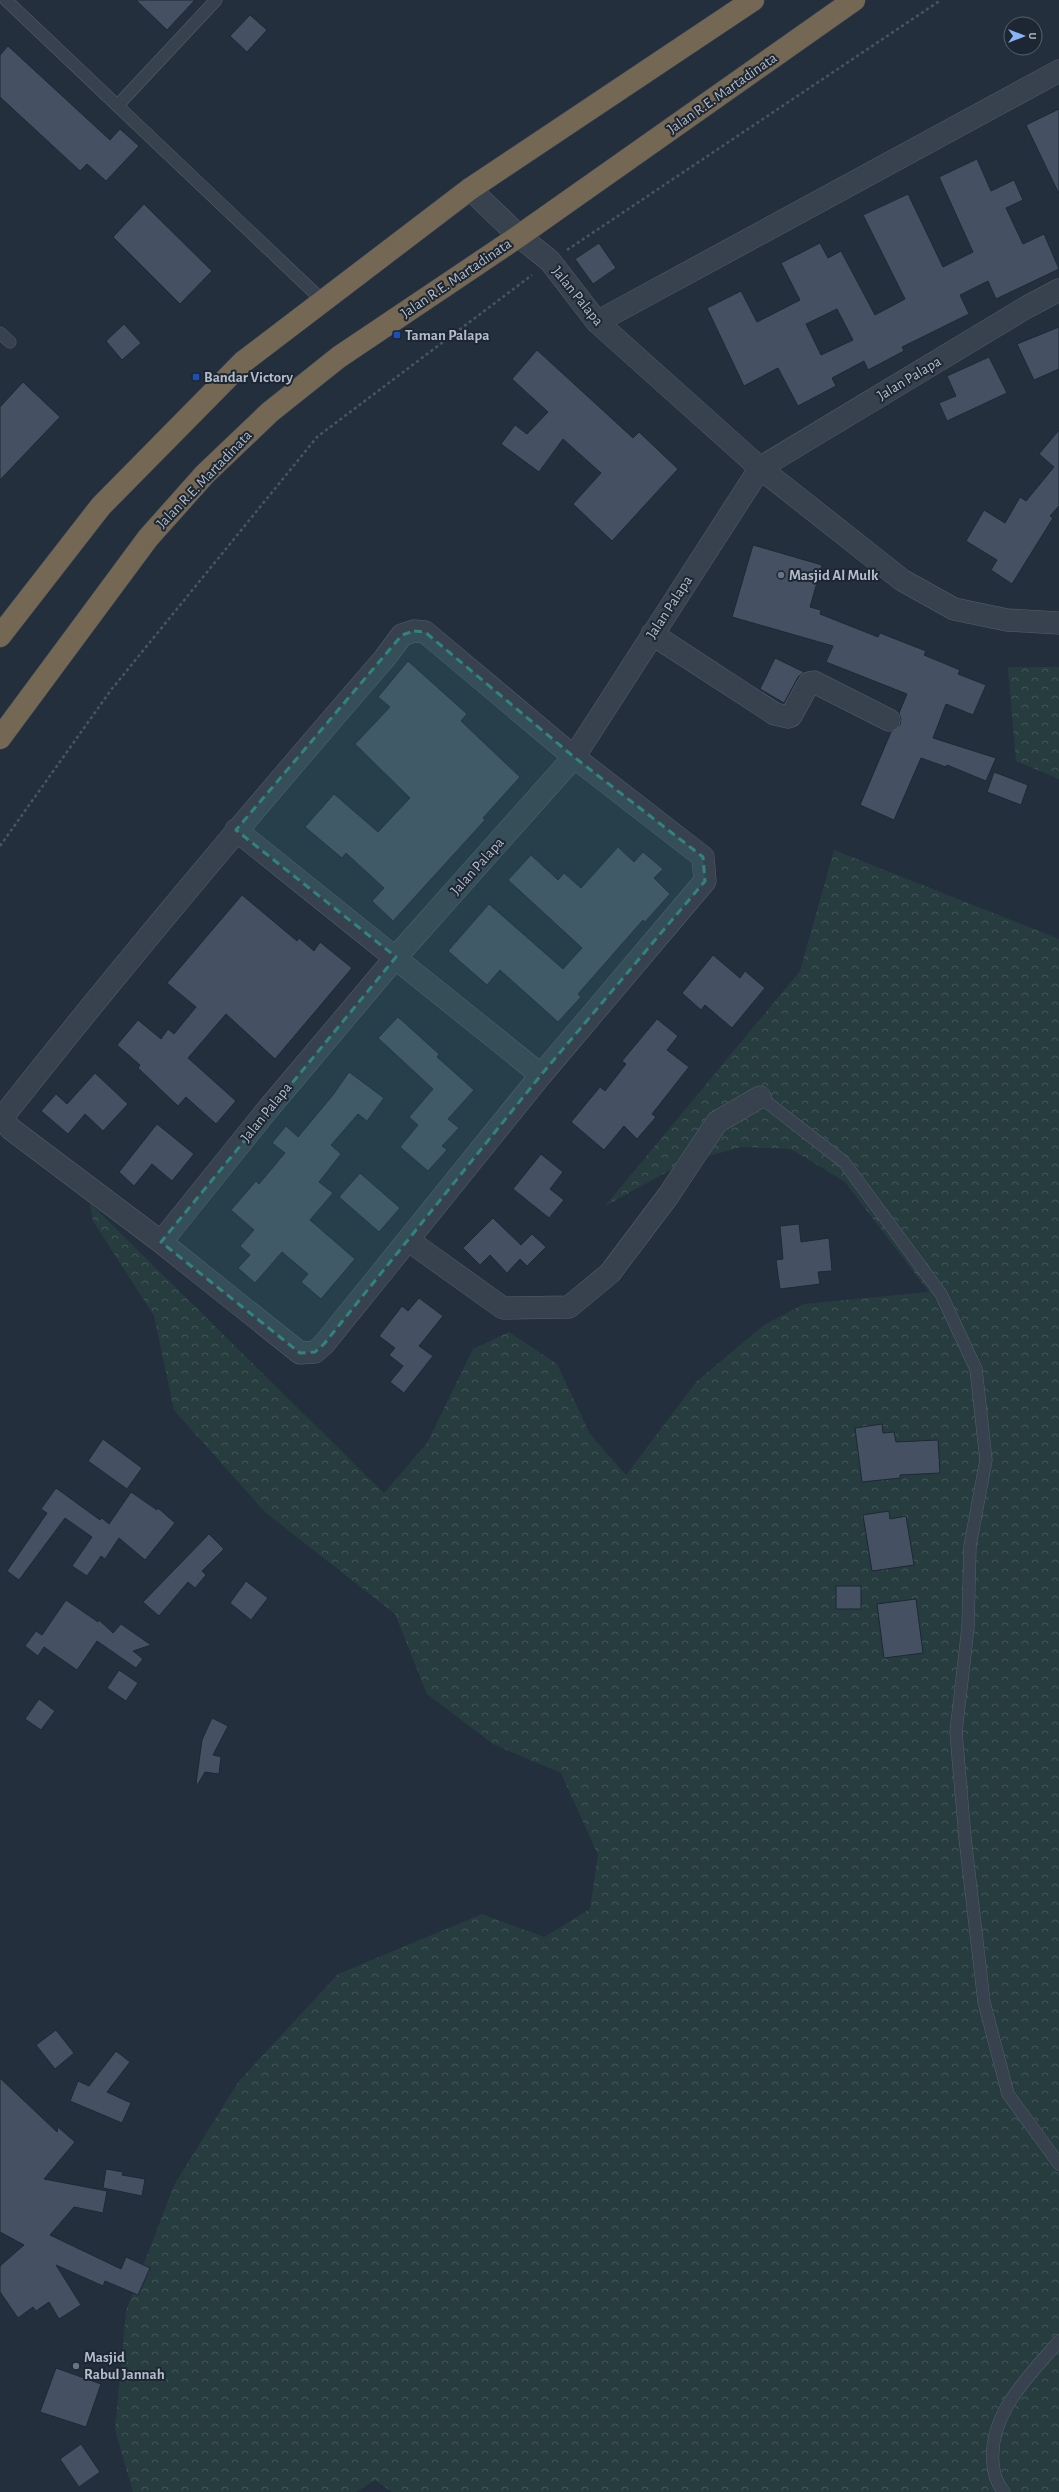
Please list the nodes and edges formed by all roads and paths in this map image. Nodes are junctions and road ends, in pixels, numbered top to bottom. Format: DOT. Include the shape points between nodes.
graph roads {
  1 [pos="6,0"];
  2 [pos="216,0"];
  3 [pos="753,0"];
  4 [pos="854,0"];
  5 [pos="941,0"];
  6 [pos="1059,71"];
  7 [pos="118,104"];
  8 [pos="470,189"];
  9 [pos="519,236"];
  10 [pos="550,261"];
  11 [pos="1059,290"];
  12 [pos="322,300"];
  13 [pos="597,322"];
  14 [pos="0,333"];
  15 [pos="10,342"];
  16 [pos="760,468"];
  17 [pos="1059,623"];
  18 [pos="652,634"];
  19 [pos="0,636"];
  20 [pos="889,720"];
  21 [pos="0,738"];
  22 [pos="574,757"];
  23 [pos="236,830"];
  24 [pos="0,846"];
  25 [pos="396,957"];
  26 [pos="541,1075"];
  27 [pos="760,1097"];
  28 [pos="408,1240"];
  29 [pos="161,1242"];
  30 [pos="1059,2164"];
  31 [pos="1059,2341"];
  32 [pos="1004,2492"];
  1 -- 7 [label="lane"];
  2 -- 7 [label="lane"];
  3 -- 8 [label="highway"];
  4 -- 9 [label="highway, Jalan R.E. Martadinata"];
  5 -- 10 [label="path"];
  6 -- 13 [label="street"];
  7 -- 12 [label="lane"];
  8 -- 9 [label="street, Jalan Palapa"];
  8 -- 12 [label="highway"];
  9 -- 10 [label="street, Jalan Palapa"];
  9 -- 21 [label="highway, Jalan R.E. Martadinata" via="339,357 270,412 205,474 148,538"];
  10 -- 13 [label="street, Jalan Palapa"];
  10 -- 24 [label="path" via="317,437 112,690"];
  11 -- 16 [label="street, Jalan Palapa"];
  12 -- 19 [label="highway" via="243,362 111,496"];
  13 -- 16 [label="street, Jalan Palapa"];
  14 -- 15 [label="lane"];
  16 -- 17 [label="street, Jalan Palapa" via="902,580 954,609 1007,620"];
  16 -- 18 [label="street, Jalan Palapa"];
  18 -- 20 [label="street" via="775,714 791,716 805,687 808,683 814,682"];
  18 -- 22 [label="street, Jalan Palapa"];
  22 -- 23 [label="street" via="425,632 414,630 402,635"];
  22 -- 25 [label="street, Jalan Palapa"];
  22 -- 26 [label="street" via="703,857 705,881"];
  23 -- 25 [label="street"];
  23 -- 29 [label="street" via="110,981 6,1113 5,1122 11,1129"];
  25 -- 26 [label="street"];
  25 -- 29 [label="street, Jalan Palapa" via="268,1109"];
  26 -- 28 [label="street"];
  27 -- 28 [label="street" via="717,1122 668,1196 610,1273 569,1307 503,1308"];
  27 -- 30 [label="lane" via="844,1162 941,1294 976,1369 986,1460 970,1546 968,1627 956,1732 965,1838 984,2002 1008,2094"];
  28 -- 29 [label="street" via="324,1344 315,1352 300,1353"];
  31 -- 32 [label="lane" via="1007,2405 997,2427 992,2454 994,2473 999,2487"];
}
